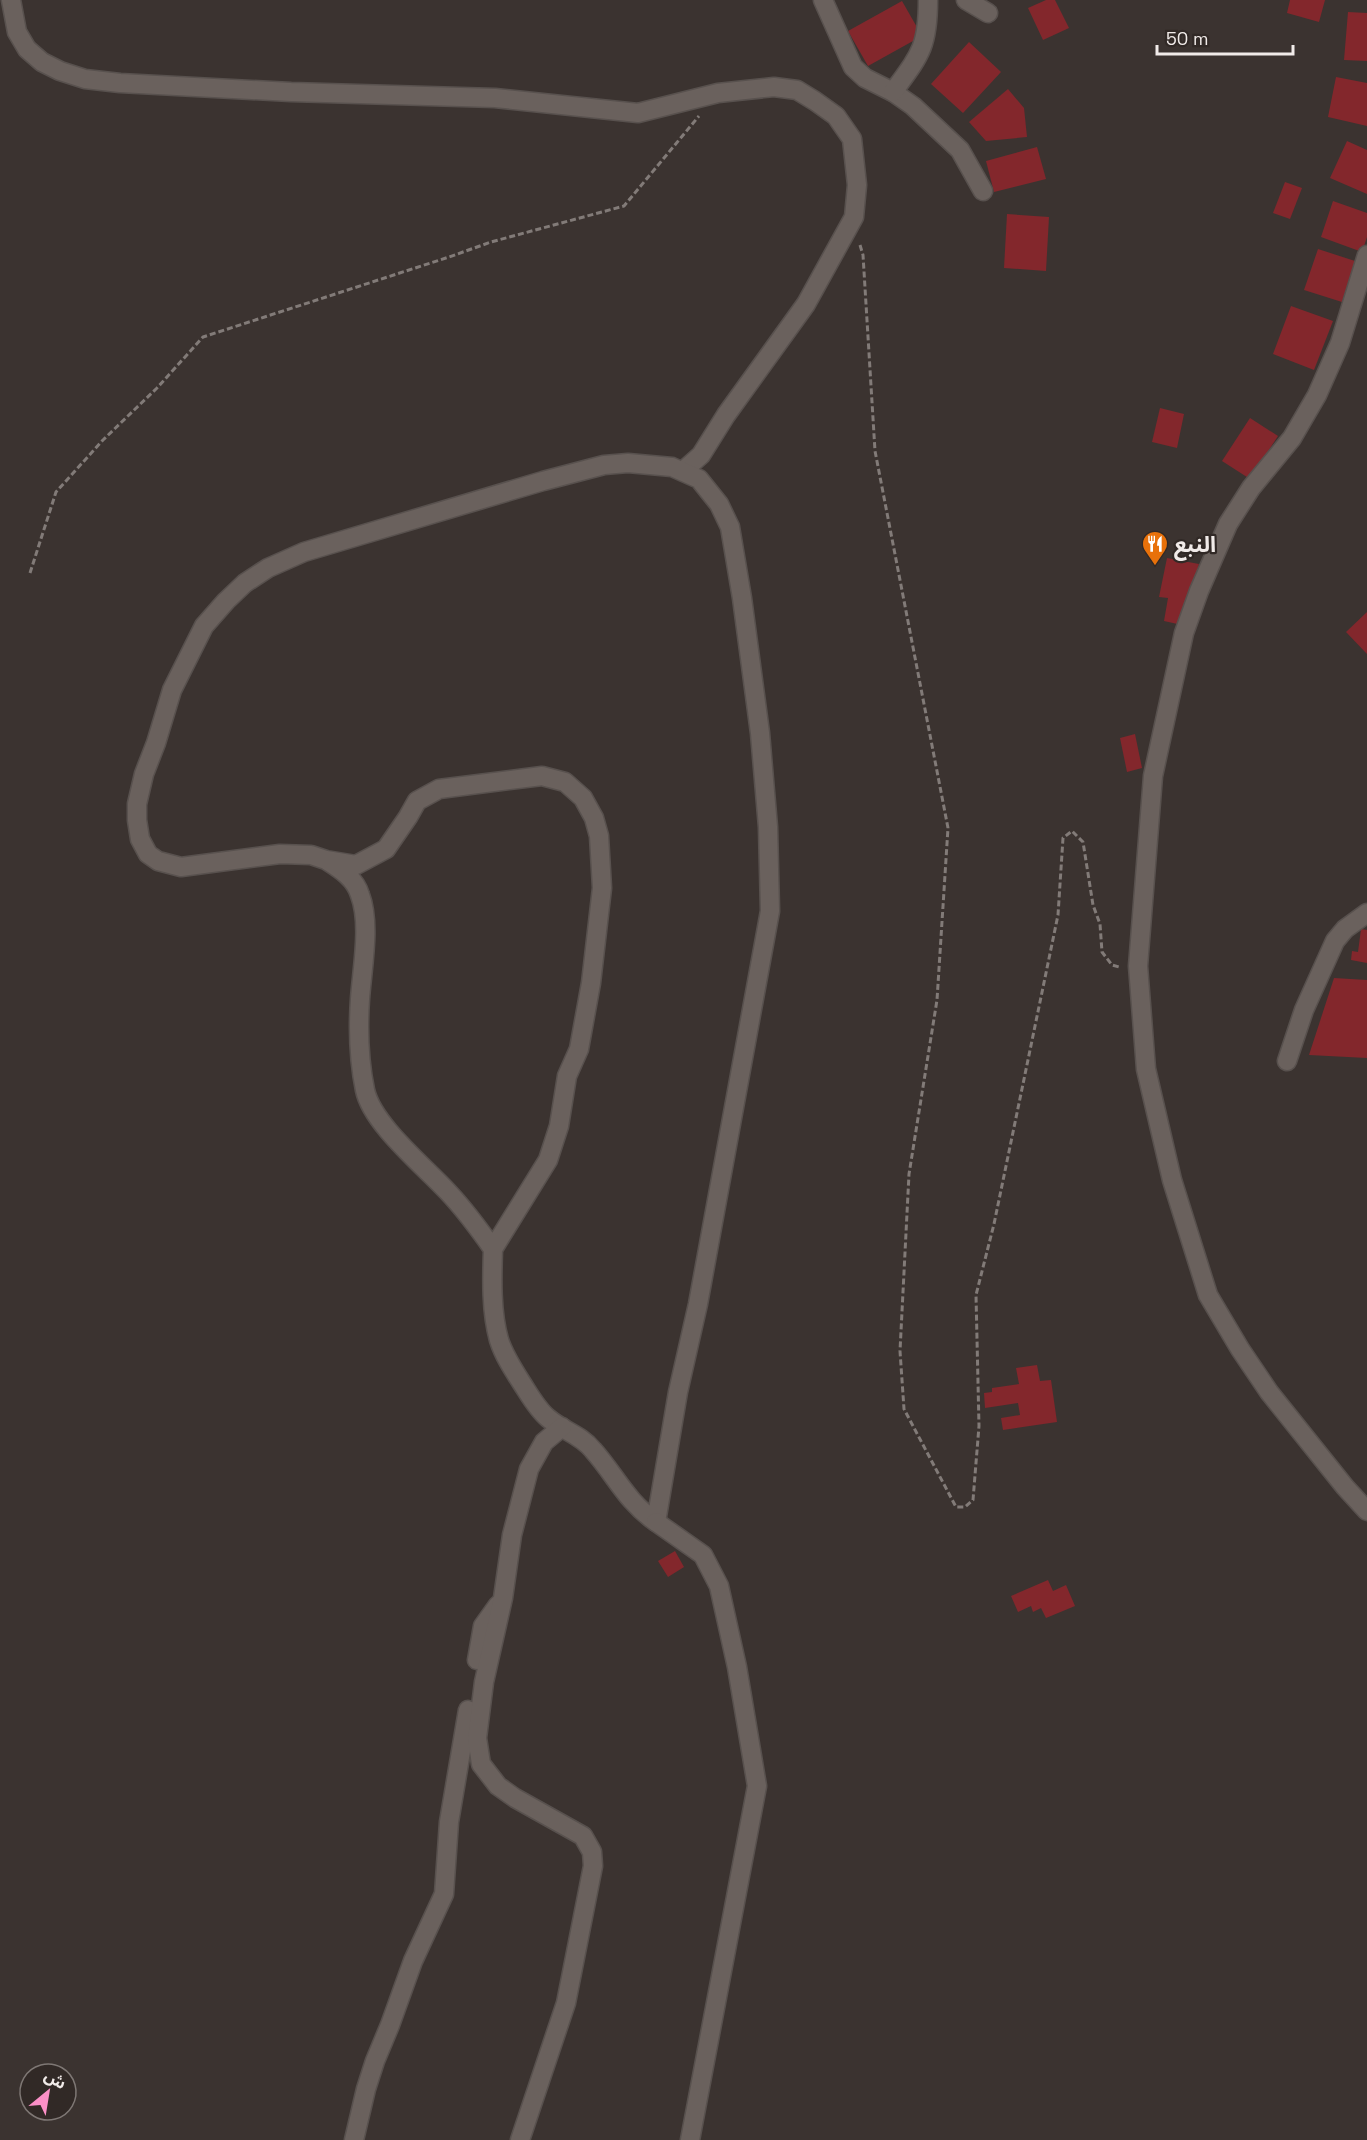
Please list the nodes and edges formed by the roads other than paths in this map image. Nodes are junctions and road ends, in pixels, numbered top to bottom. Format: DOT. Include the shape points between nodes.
graph roads {
  1 [pos="11,0"];
  2 [pos="823,0"];
  3 [pos="928,0"];
  4 [pos="966,0"];
  5 [pos="988,13"];
  6 [pos="893,92"];
  7 [pos="983,191"];
  8 [pos="1367,255"];
  9 [pos="683,471"];
  10 [pos="326,860"];
  11 [pos="1367,914"];
  12 [pos="1287,1060"];
  13 [pos="493,1249"];
  14 [pos="562,1427"];
  15 [pos="1367,1511"];
  16 [pos="656,1522"];
  17 [pos="502,1598"];
  18 [pos="354,2140"];
  19 [pos="520,2140"];
  20 [pos="690,2140"];
  1 -- 9 [label="street" via="16,32 42,62 85,78 120,83 495,98 638,113 718,93 774,87 797,90 836,116 852,139 857,185 854,217 806,304 701,455"];
  2 -- 6 [label="street" via="854,68"];
  3 -- 6 [label="street" via="922,52"];
  4 -- 5 [label="street"];
  6 -- 7 [label="street" via="960,150"];
  8 -- 15 [label="street" via="1343,334 1317,395 1292,438 1251,488 1228,524 1184,633 1153,776 1138,966 1146,1069 1172,1180 1208,1295 1269,1392"];
  9 -- 10 [label="street" via="643,464 604,465 543,481 304,552 267,568 226,601 204,626 172,690 140,786 140,840 148,854 158,861 181,867 280,854 311,855"];
  9 -- 16 [label="street" via="699,479 719,504 730,527 760,733 770,910"];
  10 -- 13 [label="street" via="349,877 361,896 364,937 359,1022 369,1102 391,1134 448,1192"];
  10 -- 13 [label="street" via="356,865 386,849 417,801 440,789 542,776 565,782 583,798 594,818 602,888 579,1049 567,1076 560,1126 551,1152"];
  11 -- 12 [label="street" via="1335,941"];
  13 -- 14 [label="street" via="500,1342 534,1402"];
  14 -- 16 [label="street" via="578,1435 593,1450 619,1487"];
  14 -- 17 [label="street" via="544,1442 529,1469 512,1535"];
  16 -- 20 [label="street" via="703,1555 719,1586 757,1786"];
  17 -- 18 [label="street" via="483,1626 449,1822 444,1894 413,1961 375,2061"];
  17 -- 19 [label="street" via="477,1723 481,1764 515,1798 583,1836 592,1852 593,1866 566,2002"];
}
